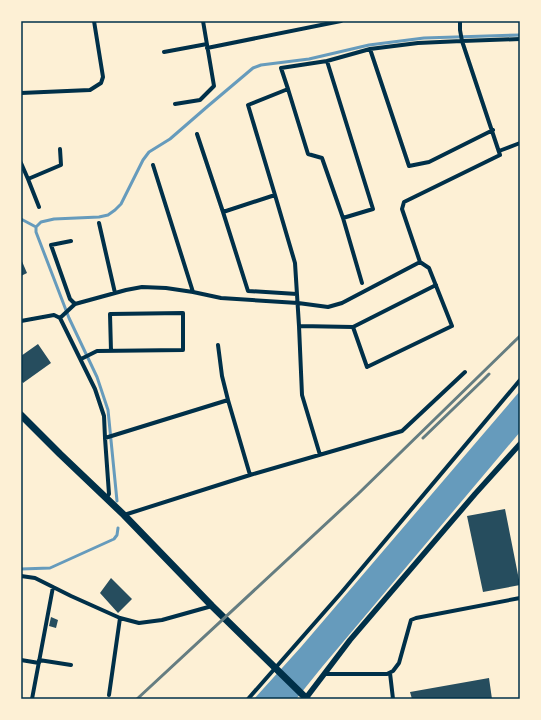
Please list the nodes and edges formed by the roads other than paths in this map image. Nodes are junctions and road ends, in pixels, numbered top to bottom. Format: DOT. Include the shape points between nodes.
graph roads {
  1 [pos="94,21"];
  2 [pos="202,21"];
  3 [pos="341,21"];
  4 [pos="460,21"];
  5 [pos="335,22"];
  6 [pos="520,39"];
  7 [pos="462,41"];
  8 [pos="207,46"];
  9 [pos="370,49"];
  10 [pos="164,52"];
  11 [pos="327,61"];
  12 [pos="288,89"];
  13 [pos="21,93"];
  14 [pos="175,104"];
  15 [pos="493,130"];
  16 [pos="197,134"];
  17 [pos="520,142"];
  18 [pos="60,149"];
  19 [pos="499,151"];
  20 [pos="21,162"];
  21 [pos="153,165"];
  22 [pos="28,179"];
  23 [pos="275,195"];
  24 [pos="39,207"];
  25 [pos="223,212"];
  26 [pos="343,218"];
  27 [pos="99,223"];
  28 [pos="71,241"];
  29 [pos="420,262"];
  30 [pos="362,283"];
  31 [pos="436,285"];
  32 [pos="193,292"];
  33 [pos="115,293"];
  34 [pos="297,294"];
  35 [pos="298,303"];
  36 [pos="75,304"];
  37 [pos="62,316"];
  38 [pos="21,321"];
  39 [pos="299,326"];
  40 [pos="353,326"];
  41 [pos="218,345"];
  42 [pos="111,351"];
  43 [pos="82,359"];
  44 [pos="465,372"];
  45 [pos="520,380"];
  46 [pos="228,400"];
  47 [pos="21,414"];
  48 [pos="106,438"];
  49 [pos="520,444"];
  50 [pos="320,455"];
  51 [pos="250,475"];
  52 [pos="106,498"];
  53 [pos="124,515"];
  54 [pos="21,576"];
  55 [pos="53,587"];
  56 [pos="520,598"];
  57 [pos="212,606"];
  58 [pos="120,618"];
  59 [pos="21,660"];
  60 [pos="39,661"];
  61 [pos="71,665"];
  62 [pos="277,670"];
  63 [pos="390,673"];
  64 [pos="326,674"];
  65 [pos="109,695"];
  66 [pos="305,698"];
  67 [pos="32,699"];
  68 [pos="248,699"];
  69 [pos="393,699"];
  1 -- 13 [label="street" via="103,77 101,83 90,90"];
  2 -- 8 [label="street"];
  3 -- 5 [label="street"];
  4 -- 7 [label="street"];
  5 -- 8 [label="street"];
  6 -- 7 [label="street"];
  7 -- 9 [label="street"];
  7 -- 15 [label="street"];
  8 -- 10 [label="street"];
  8 -- 14 [label="street" via="214,86 200,100"];
  9 -- 11 [label="street"];
  9 -- 15 [label="street" via="409,166 429,162"];
  11 -- 12 [label="street" via="280,68"];
  11 -- 26 [label="street" via="373,209"];
  12 -- 23 [label="street" via="248,105"];
  12 -- 26 [label="street" via="308,154 322,158"];
  15 -- 19 [label="street"];
  16 -- 25 [label="street"];
  17 -- 19 [label="street"];
  18 -- 22 [label="street" via="61,166"];
  19 -- 29 [label="street" via="500,155 404,202 402,209"];
  20 -- 22 [label="street"];
  21 -- 32 [label="street"];
  22 -- 24 [label="street"];
  23 -- 25 [label="street"];
  23 -- 34 [label="street" via="295,263"];
  25 -- 34 [label="street" via="248,291"];
  26 -- 30 [label="street"];
  27 -- 33 [label="street"];
  28 -- 36 [label="street" via="52,245 70,299"];
  29 -- 31 [label="street" via="429,268"];
  29 -- 35 [label="street" via="342,303 328,307"];
  31 -- 40 [label="street"];
  31 -- 40 [label="street" via="452,326 367,367"];
  32 -- 33 [label="street" via="142,287"];
  32 -- 35 [label="street" via="221,298"];
  33 -- 36 [label="street"];
  34 -- 35 [label="street"];
  35 -- 39 [label="street"];
  36 -- 37 [label="street"];
  37 -- 38 [label="street"];
  37 -- 43 [label="street"];
  39 -- 40 [label="street"];
  39 -- 50 [label="street" via="302,395"];
  41 -- 46 [label="street"];
  42 -- 42 [label="street" via="184,350 183,313 110,314"];
  42 -- 43 [label="street" via="96,351"];
  43 -- 48 [label="street" via="104,416"];
  44 -- 50 [label="street" via="402,431"];
  45 -- 62 [label="street"];
  46 -- 48 [label="street"];
  46 -- 51 [label="street"];
  47 -- 52 [label="main road"];
  48 -- 52 [label="street" via="109,494"];
  49 -- 64 [label="street" via="350,640"];
  50 -- 51 [label="street"];
  51 -- 53 [label="street"];
  52 -- 53 [label="main road"];
  53 -- 57 [label="main road"];
  54 -- 55 [label="street" via="35,578"];
  55 -- 58 [label="street"];
  55 -- 60 [label="street"];
  56 -- 63 [label="street" via="411,620 399,663"];
  57 -- 58 [label="street" via="162,620 139,623"];
  57 -- 62 [label="main road"];
  58 -- 65 [label="street"];
  59 -- 60 [label="street"];
  60 -- 61 [label="street"];
  60 -- 67 [label="street"];
  62 -- 66 [label="main road"];
  62 -- 68 [label="street"];
  63 -- 64 [label="street"];
  63 -- 69 [label="street"];
  64 -- 66 [label="street"];
}
